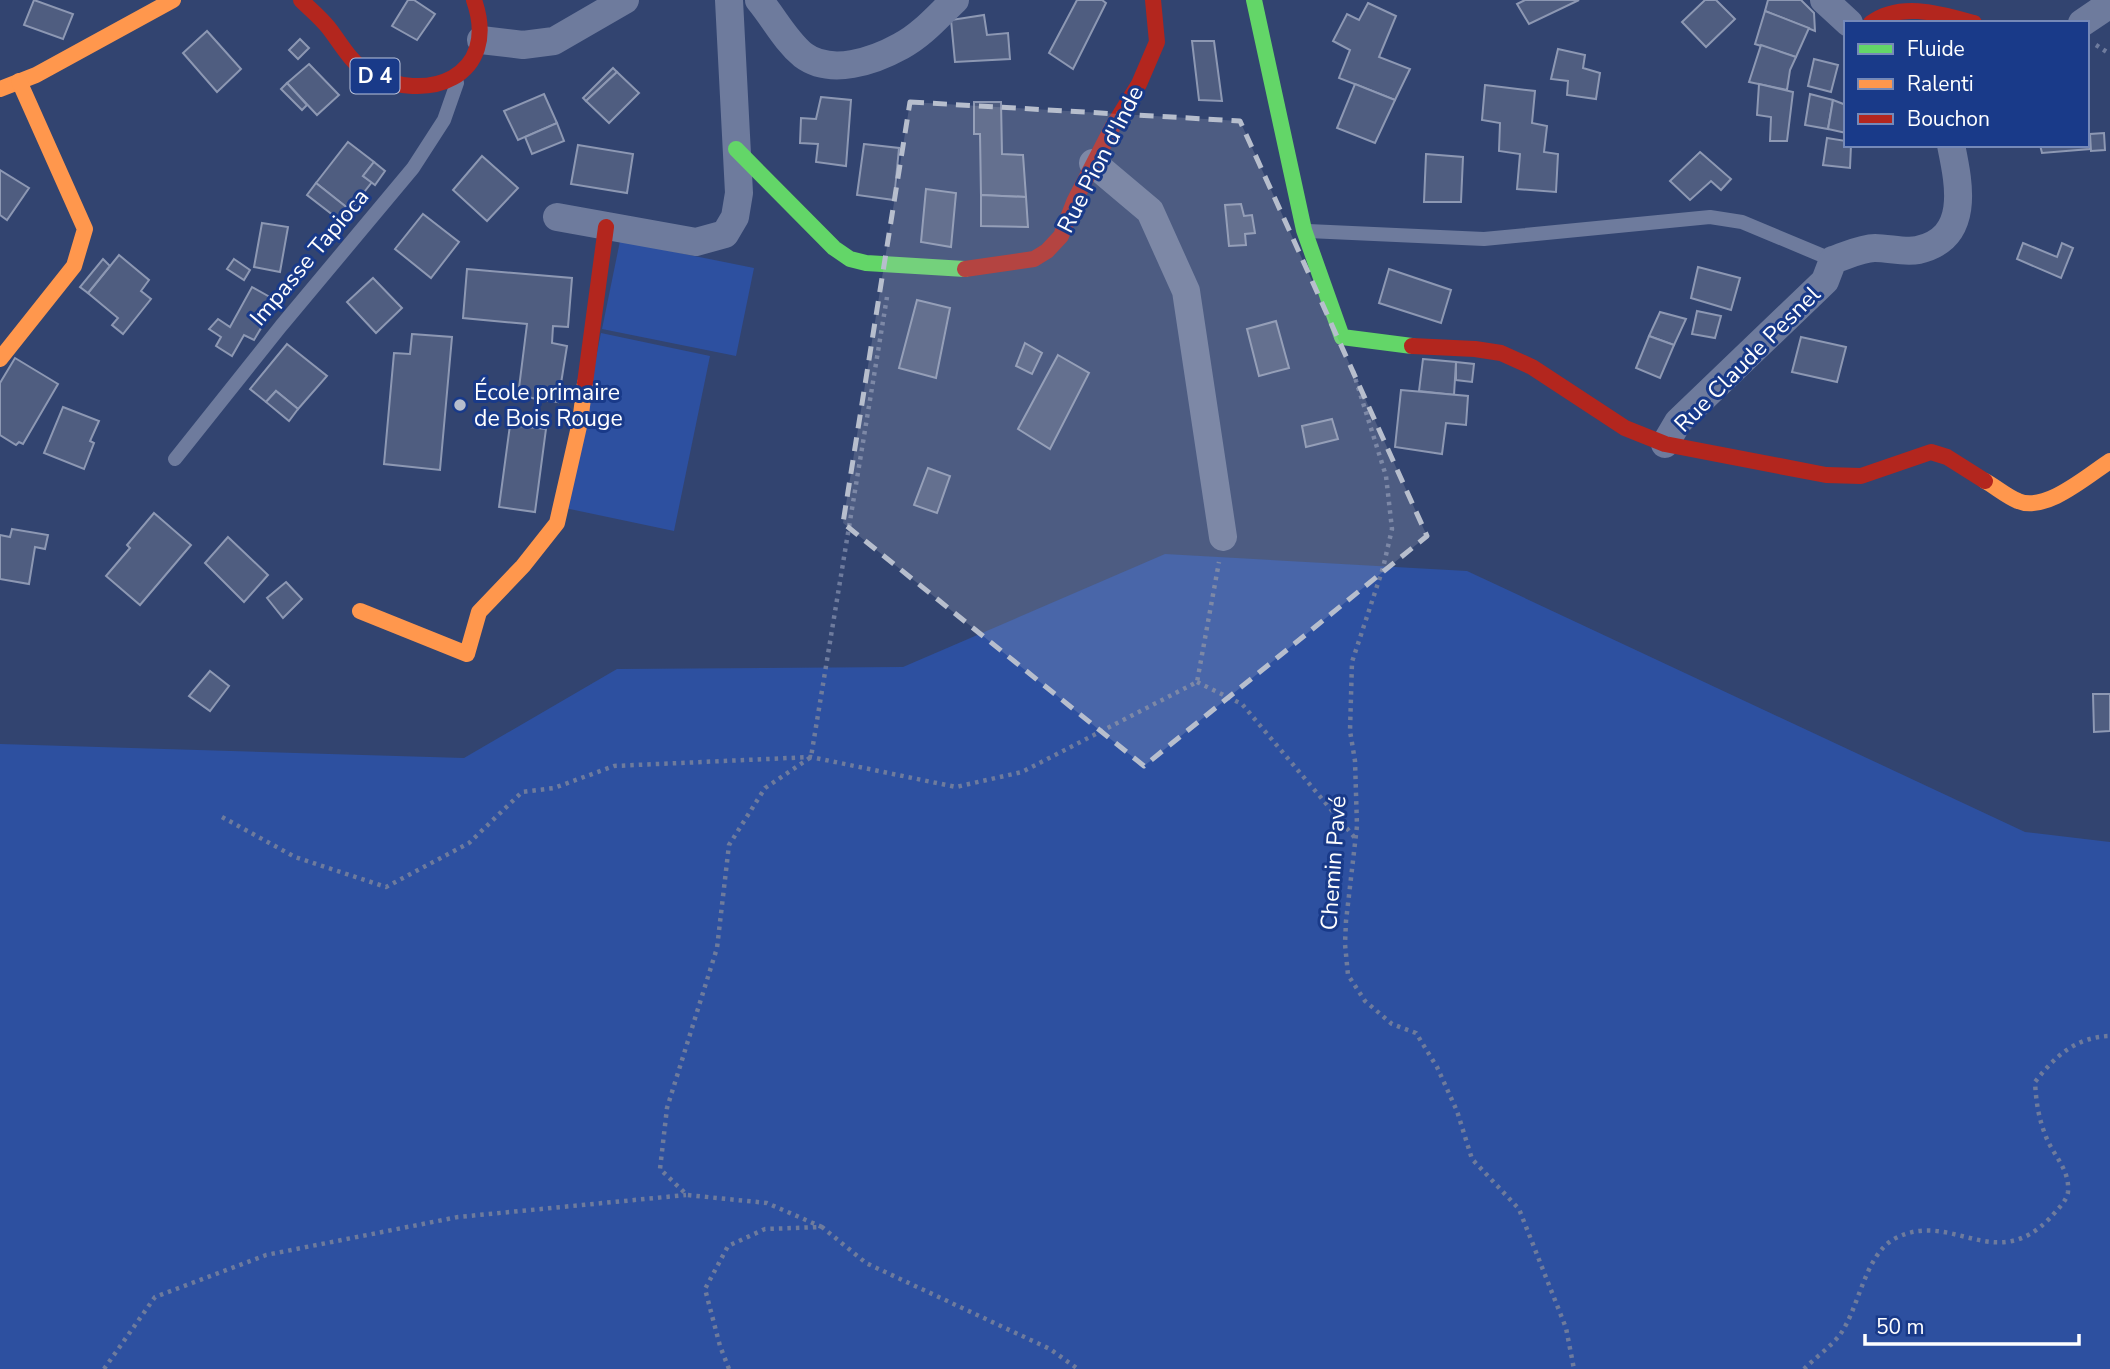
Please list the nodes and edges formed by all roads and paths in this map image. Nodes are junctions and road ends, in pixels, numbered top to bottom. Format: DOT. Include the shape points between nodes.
graph roads {
  1 [pos="173,0"];
  2 [pos="301,0"];
  3 [pos="474,0"];
  4 [pos="625,0"];
  5 [pos="729,0"];
  6 [pos="759,0"];
  7 [pos="955,0"];
  8 [pos="1153,0"];
  9 [pos="1254,0"];
  10 [pos="1824,0"];
  11 [pos="2110,4"];
  12 [pos="1847,21"];
  13 [pos="1873,21"];
  14 [pos="1966,21"];
  15 [pos="2085,21"];
  16 [pos="481,40"];
  17 [pos="459,75"];
  18 [pos="19,81"];
  19 [pos="0,89"];
  20 [pos="1951,147"];
  21 [pos="736,149"];
  22 [pos="1093,163"];
  23 [pos="557,217"];
  24 [pos="606,227"];
  25 [pos="1304,230"];
  26 [pos="1833,260"];
  27 [pos="892,265"];
  28 [pos="1342,337"];
  29 [pos="0,359"];
  30 [pos="1665,444"];
  31 [pos="175,458"];
  32 [pos="2110,461"];
  33 [pos="1223,537"];
  34 [pos="360,611"];
  35 [pos="1197,682"];
  36 [pos="811,757"];
  37 [pos="222,817"];
  38 [pos="1355,838"];
  39 [pos="2110,1035"];
  40 [pos="687,1195"];
  41 [pos="822,1227"];
  42 [pos="104,1369"];
  43 [pos="729,1369"];
  44 [pos="1078,1369"];
  45 [pos="1574,1369"];
  46 [pos="1804,1369"];
  1 -- 18 [label="street"];
  2 -- 17 [label="street, D 4" via="362,70 396,86 432,86"];
  3 -- 16 [label="street"];
  4 -- 16 [label="street" via="554,41 523,45"];
  5 -- 21 [label="street"];
  6 -- 7 [label="street" via="806,57 833,66 867,61 903,46"];
  8 -- 22 [label="street, Rue Pion d'Inde" via="1157,42 1139,84"];
  9 -- 25 [label="street"];
  10 -- 12 [label="street"];
  11 -- 15 [label="street"];
  13 -- 14 [label="street" via="1893,11 1932,12"];
  16 -- 17 [label="street"];
  17 -- 31 [label="lane, Impasse Tapioca" via="444,120 414,167"];
  18 -- 19 [label="street"];
  18 -- 29 [label="street" via="85,229 74,265"];
  20 -- 26 [label="street, Rue Claude Pesnel" via="1958,180 1958,209 1952,229 1936,244 1916,251 1872,248"];
  21 -- 24 [label="street" via="739,193 735,217 725,234 696,242"];
  21 -- 27 [label="street, Rue Pion d'Inde" via="834,248 850,259"];
  22 -- 27 [label="street, Rue Pion d'Inde" via="1062,236 1034,259 970,269"];
  22 -- 33 [label="street" via="1150,211 1186,290"];
  23 -- 24 [label="street"];
  24 -- 34 [label="street" via="580,422 556,523 479,612 467,653"];
  25 -- 26 [label="lane" via="1484,239 1710,218 1742,222"];
  25 -- 28 [label="street"];
  26 -- 30 [label="street, Rue Claude Pesnel" via="1825,281 1678,422"];
  27 -- 36 [label="path"];
  28 -- 30 [label="street" via="1501,353 1532,367 1625,428"];
  28 -- 38 [label="path, Chemin Pavé" via="1386,476 1392,529 1352,662"];
  30 -- 32 [label="street, Rue Claude Pesnel" via="1826,475 1861,476 1931,452 1947,457 2019,502 2037,505"];
  33 -- 35 [label="path"];
  35 -- 36 [label="path" via="1022,772 956,787"];
  35 -- 38 [label="path" via="1242,704"];
  36 -- 37 [label="path" via="614,766 554,788 522,792 469,843 386,887 295,857"];
  36 -- 40 [label="path" via="765,788 729,845 717,948 667,1108 660,1169"];
  38 -- 45 [label="path, Chemin Pavé" via="1345,944 1349,975 1365,1001 1392,1024 1416,1033 1457,1111 1472,1159 1519,1209 1566,1328"];
  39 -- 46 [label="path" via="2075,1043 2035,1082 2046,1137 2067,1175 2068,1196 2055,1212 2036,1232 1998,1244 1935,1230 1913,1231 1892,1240 1876,1258 1839,1335"];
  40 -- 41 [label="path" via="767,1203"];
  40 -- 42 [label="path" via="458,1217 266,1255 155,1297"];
  41 -- 43 [label="path" via="765,1229 728,1246 705,1289"];
  41 -- 44 [label="path" via="866,1263 1050,1349"];
}
